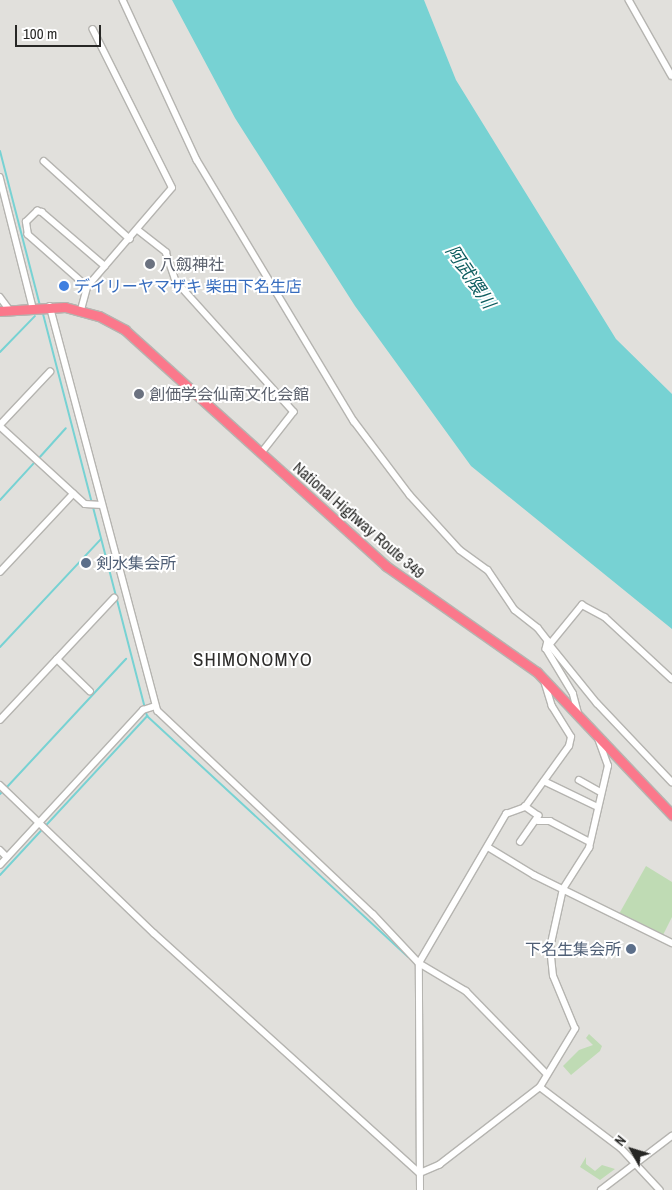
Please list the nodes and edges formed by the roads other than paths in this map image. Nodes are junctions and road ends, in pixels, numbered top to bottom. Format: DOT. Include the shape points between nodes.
graph roads {
  1 [pos="123,0"];
  2 [pos="629,0"];
  3 [pos="93,30"];
  4 [pos="672,76"];
  5 [pos="44,161"];
  6 [pos="0,177"];
  7 [pos="138,230"];
  8 [pos="130,239"];
  9 [pos="105,266"];
  10 [pos="87,287"];
  11 [pos="0,297"];
  12 [pos="48,306"];
  13 [pos="35,307"];
  14 [pos="5,310"];
  15 [pos="81,310"];
  16 [pos="50,372"];
  17 [pos="0,425"];
  18 [pos="262,453"];
  19 [pos="73,494"];
  20 [pos="101,505"];
  21 [pos="0,572"];
  22 [pos="114,598"];
  23 [pos="548,647"];
  24 [pos="57,659"];
  25 [pos="543,678"];
  26 [pos="672,679"];
  27 [pos="90,691"];
  28 [pos="153,707"];
  29 [pos="579,717"];
  30 [pos="0,720"];
  31 [pos="596,736"];
  32 [pos="579,780"];
  33 [pos="544,781"];
  34 [pos="672,782"];
  35 [pos="0,785"];
  36 [pos="599,791"];
  37 [pos="525,806"];
  38 [pos="596,806"];
  39 [pos="672,815"];
  40 [pos="538,821"];
  41 [pos="43,825"];
  42 [pos="520,842"];
  43 [pos="590,842"];
  44 [pos="488,847"];
  45 [pos="0,850"];
  46 [pos="8,857"];
  47 [pos="0,865"];
  48 [pos="563,889"];
  49 [pos="672,943"];
  50 [pos="419,962"];
  51 [pos="547,1074"];
  52 [pos="540,1087"];
  53 [pos="672,1136"];
  54 [pos="635,1164"];
  55 [pos="420,1173"];
  56 [pos="420,1190"];
  57 [pos="600,1190"];
  58 [pos="660,1190"];
  1 -- 23 [label="street" via="196,160 354,421 416,502 460,550 488,570 515,610 538,628 548,641"];
  2 -- 4 [label="street"];
  3 -- 7 [label="street" via="171,184 169,196"];
  5 -- 8 [label="street"];
  6 -- 13 [label="street"];
  7 -- 8 [label="street"];
  7 -- 18 [label="street" via="166,252 176,281 294,412"];
  8 -- 9 [label="street"];
  9 -- 10 [label="street"];
  9 -- 10 [label="street" via="42,212 37,210 26,222 28,235"];
  10 -- 15 [label="street"];
  11 -- 14 [label="street"];
  12 -- 13 [label="highway, National Highway Route 349"];
  12 -- 15 [label="highway, National Highway Route 349"];
  12 -- 20 [label="street"];
  13 -- 14 [label="highway, National Highway Route 349"];
  15 -- 18 [label="highway, National Highway Route 349" via="125,330"];
  16 -- 17 [label="street"];
  17 -- 19 [label="street"];
  18 -- 25 [label="highway, National Highway Route 349" via="408,584"];
  19 -- 20 [label="street" via="89,504"];
  19 -- 21 [label="street"];
  20 -- 28 [label="street"];
  22 -- 24 [label="street"];
  23 -- 26 [label="street" via="587,604"];
  23 -- 29 [label="street" via="572,694"];
  23 -- 34 [label="street"];
  24 -- 27 [label="street"];
  24 -- 30 [label="street"];
  25 -- 29 [label="highway, National Highway Route 349"];
  25 -- 33 [label="street" via="552,707 571,737"];
  28 -- 41 [label="street" via="143,710"];
  28 -- 50 [label="street"];
  29 -- 31 [label="highway, National Highway Route 349"];
  31 -- 36 [label="street" via="608,763"];
  31 -- 39 [label="highway, National Highway Route 349"];
  32 -- 36 [label="street"];
  33 -- 37 [label="street"];
  33 -- 38 [label="street"];
  35 -- 41 [label="street"];
  36 -- 38 [label="street"];
  37 -- 40 [label="street" via="538,816"];
  37 -- 44 [label="street" via="506,814"];
  38 -- 43 [label="street"];
  40 -- 42 [label="street"];
  40 -- 43 [label="street" via="550,821"];
  41 -- 46 [label="street"];
  41 -- 55 [label="street" via="161,939"];
  43 -- 48 [label="street"];
  44 -- 48 [label="street"];
  44 -- 50 [label="street"];
  45 -- 46 [label="street"];
  46 -- 47 [label="street"];
  48 -- 49 [label="street"];
  48 -- 51 [label="street" via="552,931 552,968 576,1026"];
  50 -- 51 [label="street" via="459,985"];
  50 -- 55 [label="street"];
  51 -- 52 [label="street"];
  52 -- 54 [label="street" via="582,1116"];
  52 -- 55 [label="street" via="439,1165"];
  53 -- 54 [label="street"];
  54 -- 57 [label="street"];
  54 -- 58 [label="street"];
  55 -- 56 [label="street"];
}
